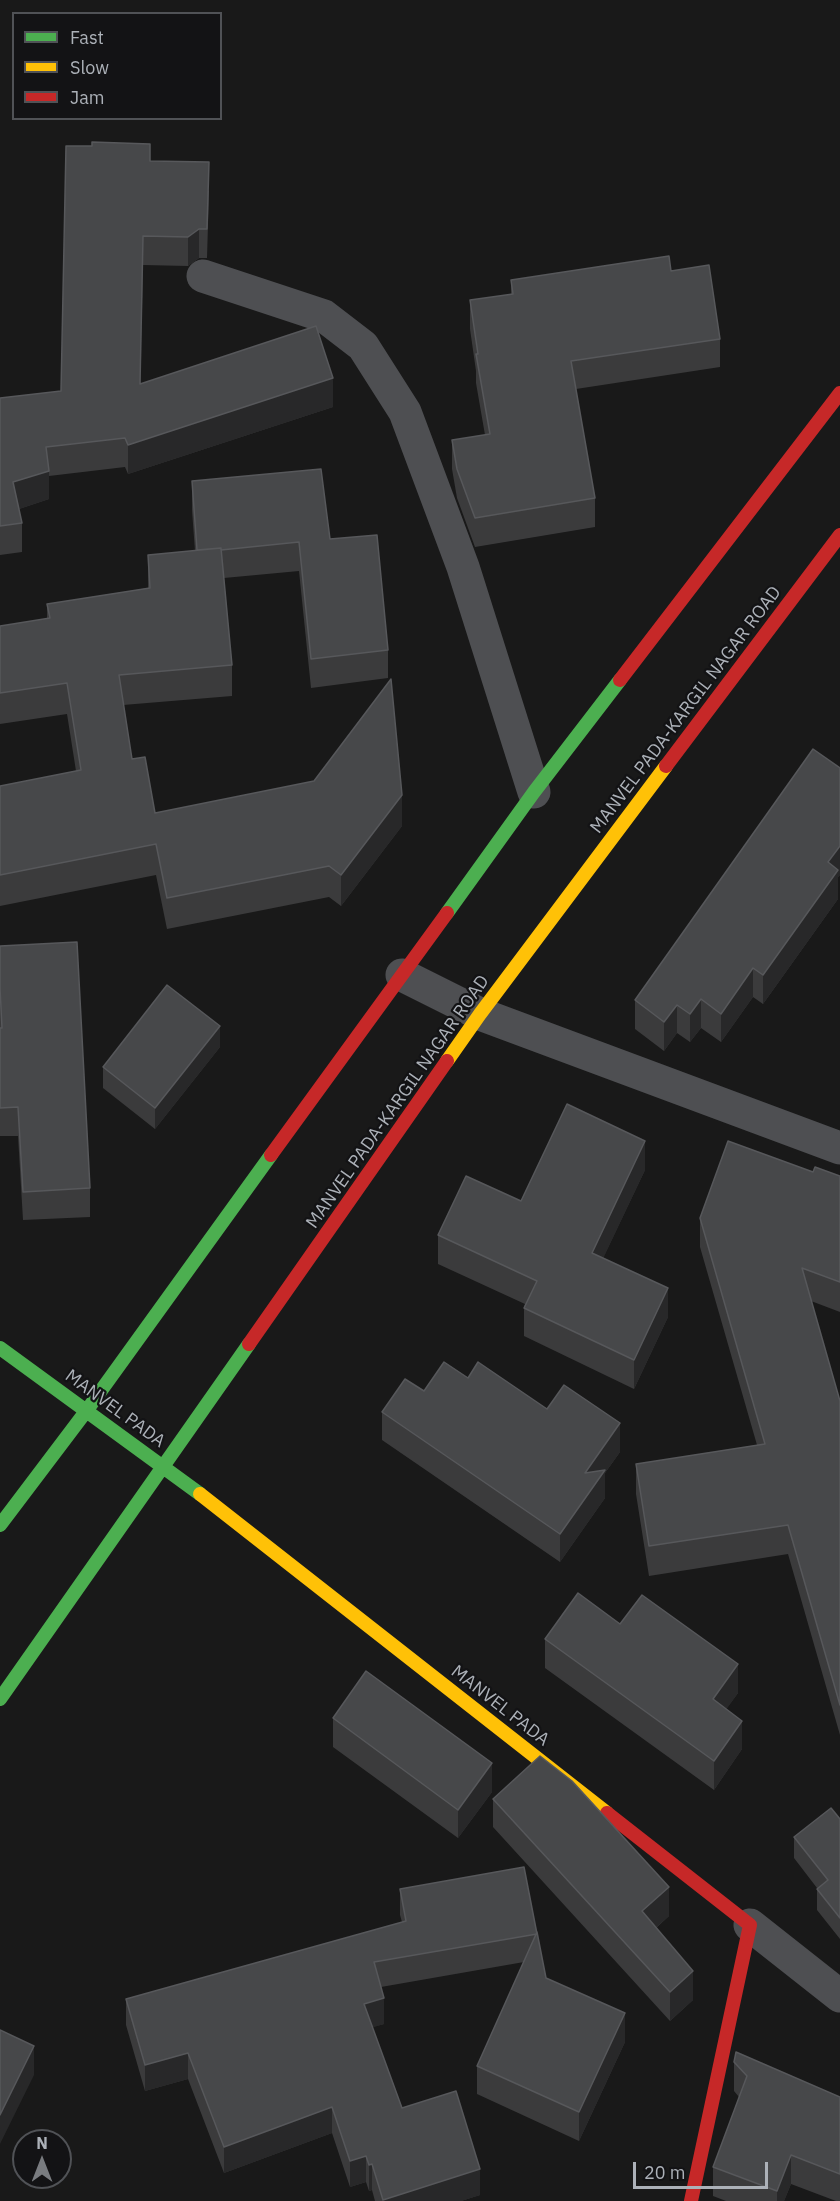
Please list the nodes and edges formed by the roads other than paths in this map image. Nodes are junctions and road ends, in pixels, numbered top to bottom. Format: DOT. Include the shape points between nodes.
graph roads {
  1 [pos="203,276"];
  2 [pos="840,393"];
  3 [pos="840,535"];
  4 [pos="534,792"];
  5 [pos="402,975"];
  6 [pos="480,1014"];
  7 [pos="840,1148"];
  8 [pos="0,1348"];
  9 [pos="87,1410"];
  10 [pos="165,1467"];
  11 [pos="0,1525"];
  12 [pos="0,1700"];
  13 [pos="750,1924"];
  14 [pos="840,1996"];
  15 [pos="691,2201"];
  1 -- 4 [label="street" via="324,316 363,346 405,411 463,567"];
  2 -- 4 [label="street"];
  3 -- 6 [label="street, MANVEL PADA-KARGIL NAGAR ROAD"];
  4 -- 5 [label="street"];
  5 -- 6 [label="street"];
  5 -- 9 [label="street"];
  6 -- 7 [label="street"];
  6 -- 10 [label="street, MANVEL PADA-KARGIL NAGAR ROAD"];
  8 -- 9 [label="street, MANVEL PADA"];
  9 -- 10 [label="street, MANVEL PADA"];
  9 -- 11 [label="street"];
  10 -- 12 [label="street, MANVEL PADA-KARGIL NAGAR ROAD"];
  10 -- 13 [label="street, MANVEL PADA"];
  13 -- 14 [label="street"];
  13 -- 15 [label="street"];
}
